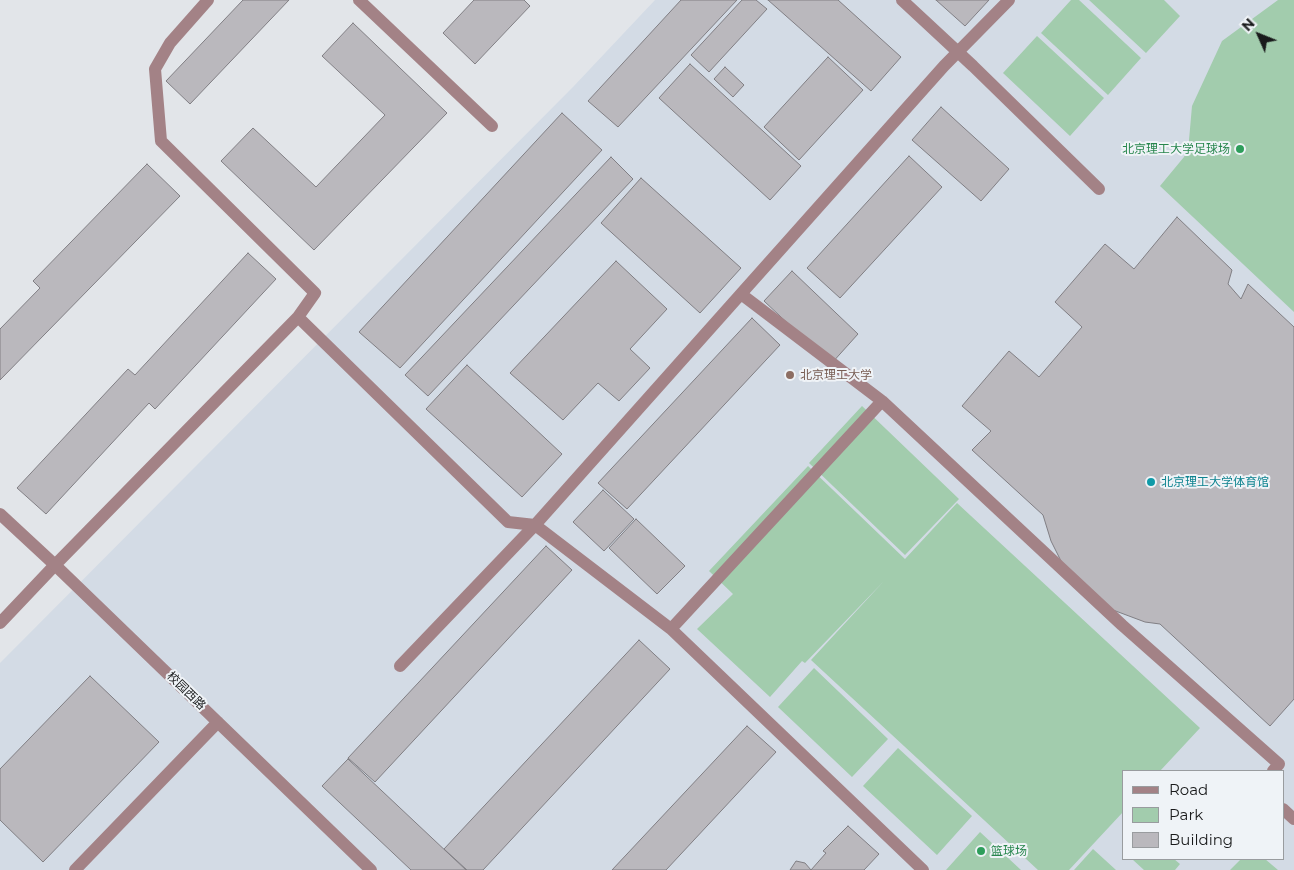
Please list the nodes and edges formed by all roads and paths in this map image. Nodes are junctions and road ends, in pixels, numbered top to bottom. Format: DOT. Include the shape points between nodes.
graph roads {
  1 [pos="208,0"];
  2 [pos="359,0"];
  3 [pos="902,0"];
  4 [pos="1009,0"];
  5 [pos="957,53"];
  6 [pos="492,126"];
  7 [pos="1099,189"];
  8 [pos="741,294"];
  9 [pos="298,317"];
  10 [pos="882,401"];
  11 [pos="0,514"];
  12 [pos="535,525"];
  13 [pos="56,565"];
  14 [pos="0,623"];
  15 [pos="671,629"];
  16 [pos="400,666"];
  17 [pos="218,722"];
  18 [pos="1274,770"];
  19 [pos="1284,809"];
  20 [pos="1294,820"];
  21 [pos="75,870"];
  22 [pos="371,870"];
  23 [pos="923,870"];
  1 -- 9 [label="street" via="170,43 155,69 161,141 315,293"];
  2 -- 6 [label="street"];
  3 -- 5 [label="street"];
  4 -- 5 [label="street"];
  5 -- 7 [label="street"];
  5 -- 8 [label="street"];
  8 -- 10 [label="street"];
  8 -- 12 [label="street"];
  9 -- 12 [label="street" via="508,522"];
  9 -- 13 [label="street"];
  10 -- 15 [label="street"];
  10 -- 18 [label="street" via="1122,625 1278,764"];
  11 -- 13 [label="street, 校园西路"];
  12 -- 15 [label="street"];
  12 -- 16 [label="street"];
  13 -- 14 [label="street"];
  13 -- 17 [label="street, 校园西路"];
  15 -- 23 [label="street"];
  17 -- 21 [label="street"];
  17 -- 22 [label="street, 校园西路"];
  19 -- 20 [label="street"];
}
